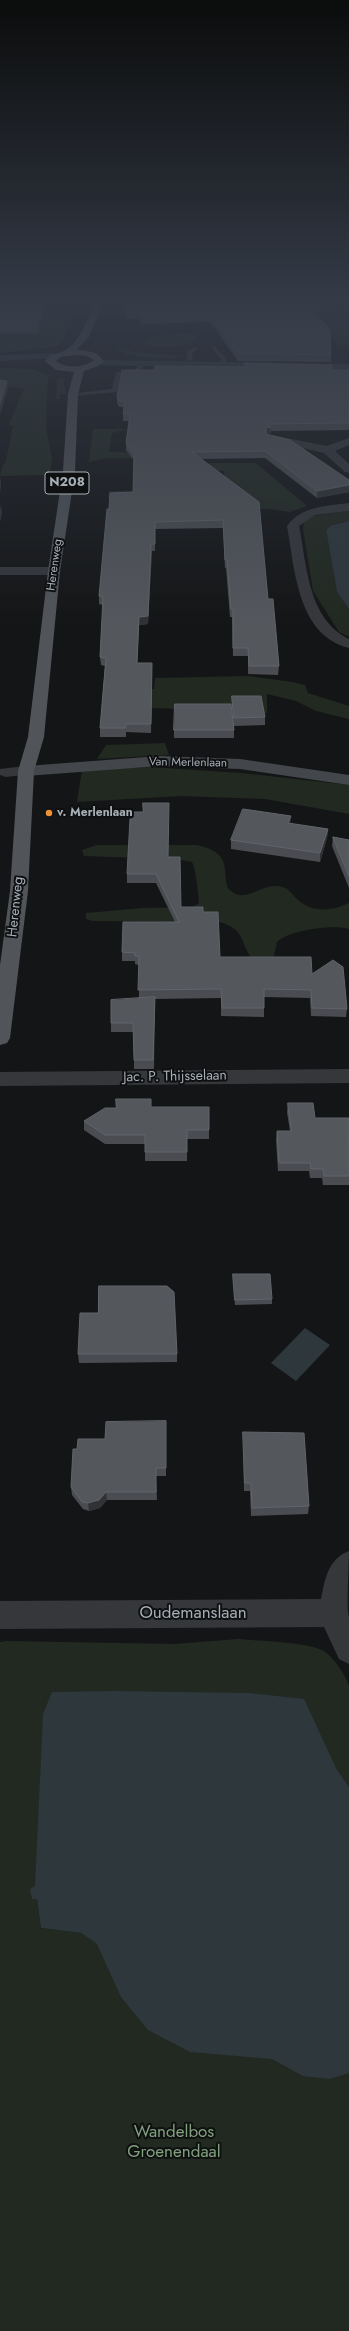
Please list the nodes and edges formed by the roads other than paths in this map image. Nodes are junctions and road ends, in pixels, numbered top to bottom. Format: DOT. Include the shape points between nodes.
graph roads {
  1 [pos="72,407"];
  2 [pos="271,438"];
  3 [pos="349,441"];
  4 [pos="328,450"];
  5 [pos="349,470"];
  6 [pos="349,507"];
  7 [pos="0,571"];
  8 [pos="54,571"];
  9 [pos="349,644"];
  10 [pos="34,771"];
  11 [pos="3,772"];
  12 [pos="349,780"];
  13 [pos="0,1038"];
  14 [pos="349,1076"];
  15 [pos="0,1079"];
  16 [pos="349,1564"];
  17 [pos="332,1613"];
  18 [pos="0,1615"];
  19 [pos="349,1649"];
  1 -- 8 [label="main road, Herenweg / N208" via="69,471"];
  2 -- 4 [label="street"];
  3 -- 4 [label="street"];
  4 -- 5 [label="street"];
  6 -- 9 [label="street" via="311,512 298,518 293,526 308,602 324,631"];
  7 -- 8 [label="street"];
  8 -- 10 [label="main road, Herenweg / N208"];
  10 -- 11 [label="street"];
  10 -- 12 [label="main road, Van Merlenlaan" via="160,761 240,764"];
  10 -- 13 [label="main road, Herenweg / N208" via="24,823 19,891"];
  14 -- 15 [label="street, Jac. P. Thijsselaan"];
  16 -- 17 [label="street" via="340,1576"];
  17 -- 18 [label="street, Oudemanslaan"];
  17 -- 19 [label="street"];
}
